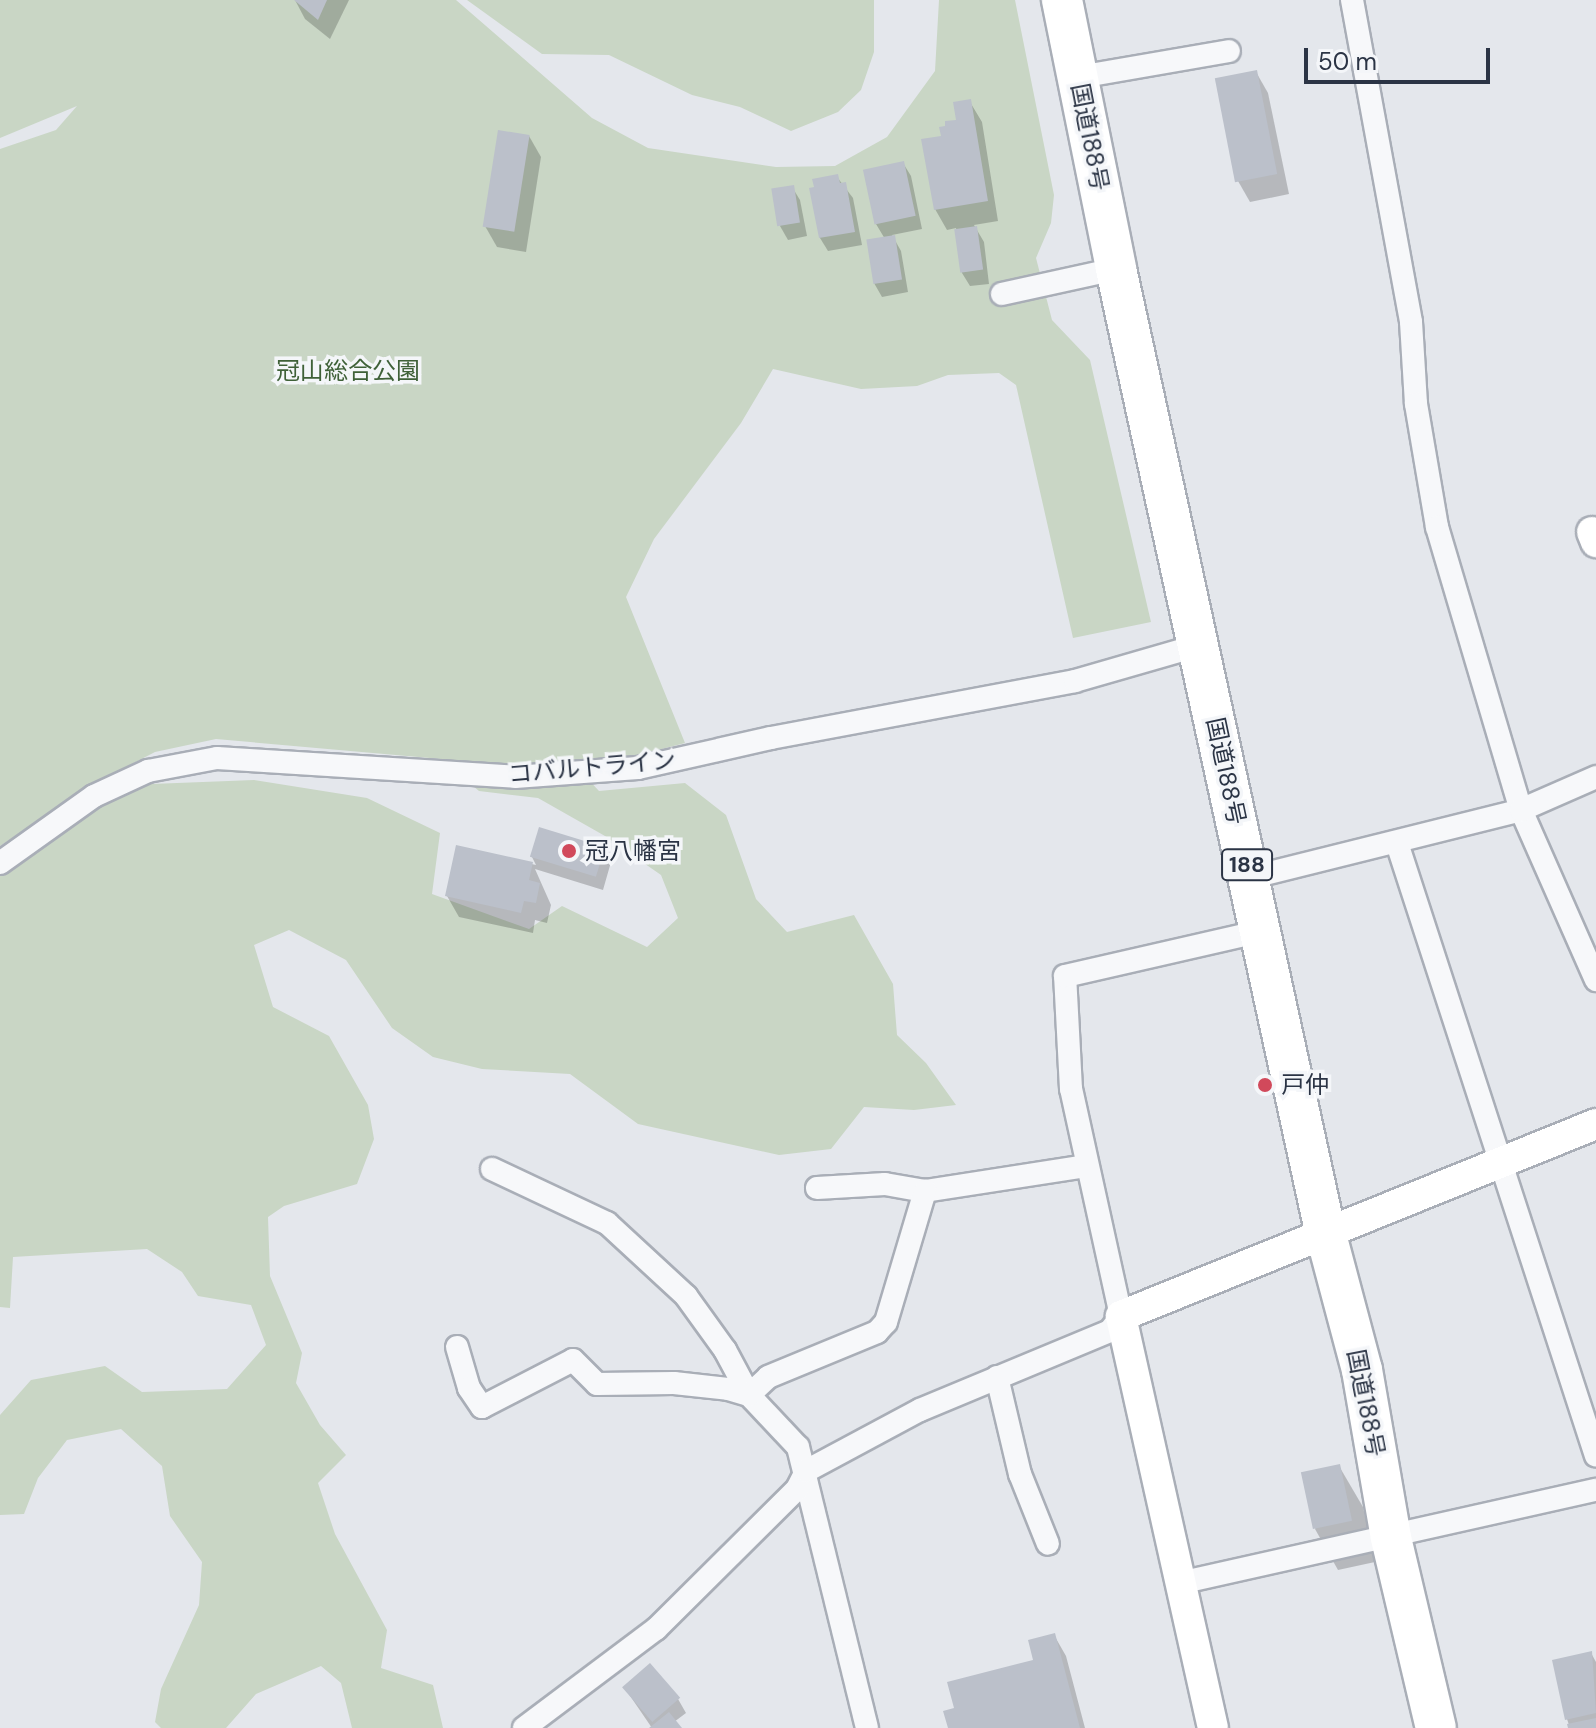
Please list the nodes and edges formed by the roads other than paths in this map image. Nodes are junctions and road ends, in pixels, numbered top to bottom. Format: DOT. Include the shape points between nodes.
graph roads {
  1 [pos="1062,0"];
  2 [pos="1352,0"];
  3 [pos="1229,51"];
  4 [pos="1079,77"];
  5 [pos="1116,269"];
  6 [pos="1002,294"];
  7 [pos="1200,645"];
  8 [pos="1596,777"];
  9 [pos="1521,810"];
  10 [pos="1397,843"];
  11 [pos="0,863"];
  12 [pos="1249,878"];
  13 [pos="1261,931"];
  14 [pos="1596,980"];
  15 [pos="1596,1124"];
  16 [pos="1503,1161"];
  17 [pos="1087,1166"];
  18 [pos="492,1169"];
  19 [pos="817,1188"];
  20 [pos="925,1191"];
  21 [pos="1325,1231"];
  22 [pos="1121,1316"];
  23 [pos="457,1347"];
  24 [pos="997,1377"];
  25 [pos="749,1395"];
  26 [pos="1596,1456"];
  27 [pos="806,1471"];
  28 [pos="1596,1490"];
  29 [pos="1391,1538"];
  30 [pos="1048,1544"];
  31 [pos="1179,1583"];
  32 [pos="524,1728"];
  33 [pos="867,1728"];
  34 [pos="1213,1728"];
  35 [pos="1436,1728"];
  1 -- 4 [label="highway, 国道188号 / 188"];
  2 -- 9 [label="street" via="1411,322 1416,404 1437,527"];
  3 -- 4 [label="street"];
  4 -- 5 [label="highway, 国道188号 / 188"];
  5 -- 6 [label="street"];
  5 -- 7 [label="highway, 国道188号 / 188"];
  7 -- 11 [label="street, コバルトライン" via="1075,681 638,768 515,777 217,758 148,771 94,796"];
  7 -- 12 [label="highway, 国道188号 / 188"];
  8 -- 9 [label="street"];
  9 -- 10 [label="street"];
  9 -- 14 [label="street"];
  10 -- 12 [label="street"];
  10 -- 16 [label="street"];
  12 -- 13 [label="highway, 国道188号 / 188"];
  13 -- 17 [label="street" via="1065,976 1071,1089"];
  13 -- 21 [label="highway, 国道188号 / 188"];
  15 -- 16 [label="street"];
  16 -- 21 [label="street"];
  16 -- 26 [label="street"];
  17 -- 20 [label="street"];
  17 -- 22 [label="street"];
  18 -- 25 [label="street" via="607,1223 686,1296"];
  19 -- 20 [label="street" via="885,1184"];
  20 -- 25 [label="street" via="886,1322 877,1332 768,1377"];
  21 -- 22 [label="street"];
  21 -- 29 [label="highway, 国道188号 / 188" via="1362,1370"];
  22 -- 24 [label="street" via="1110,1331"];
  22 -- 31 [label="street"];
  23 -- 25 [label="street" via="469,1388 482,1407 573,1360 597,1384 674,1383"];
  24 -- 27 [label="street" via="920,1410"];
  24 -- 30 [label="street" via="1020,1474"];
  25 -- 27 [label="street" via="798,1447"];
  27 -- 32 [label="street" via="797,1489 656,1629"];
  27 -- 33 [label="street"];
  28 -- 29 [label="street"];
  29 -- 31 [label="street"];
  29 -- 35 [label="highway, 国道188号 / 188"];
  31 -- 34 [label="street"];
}
